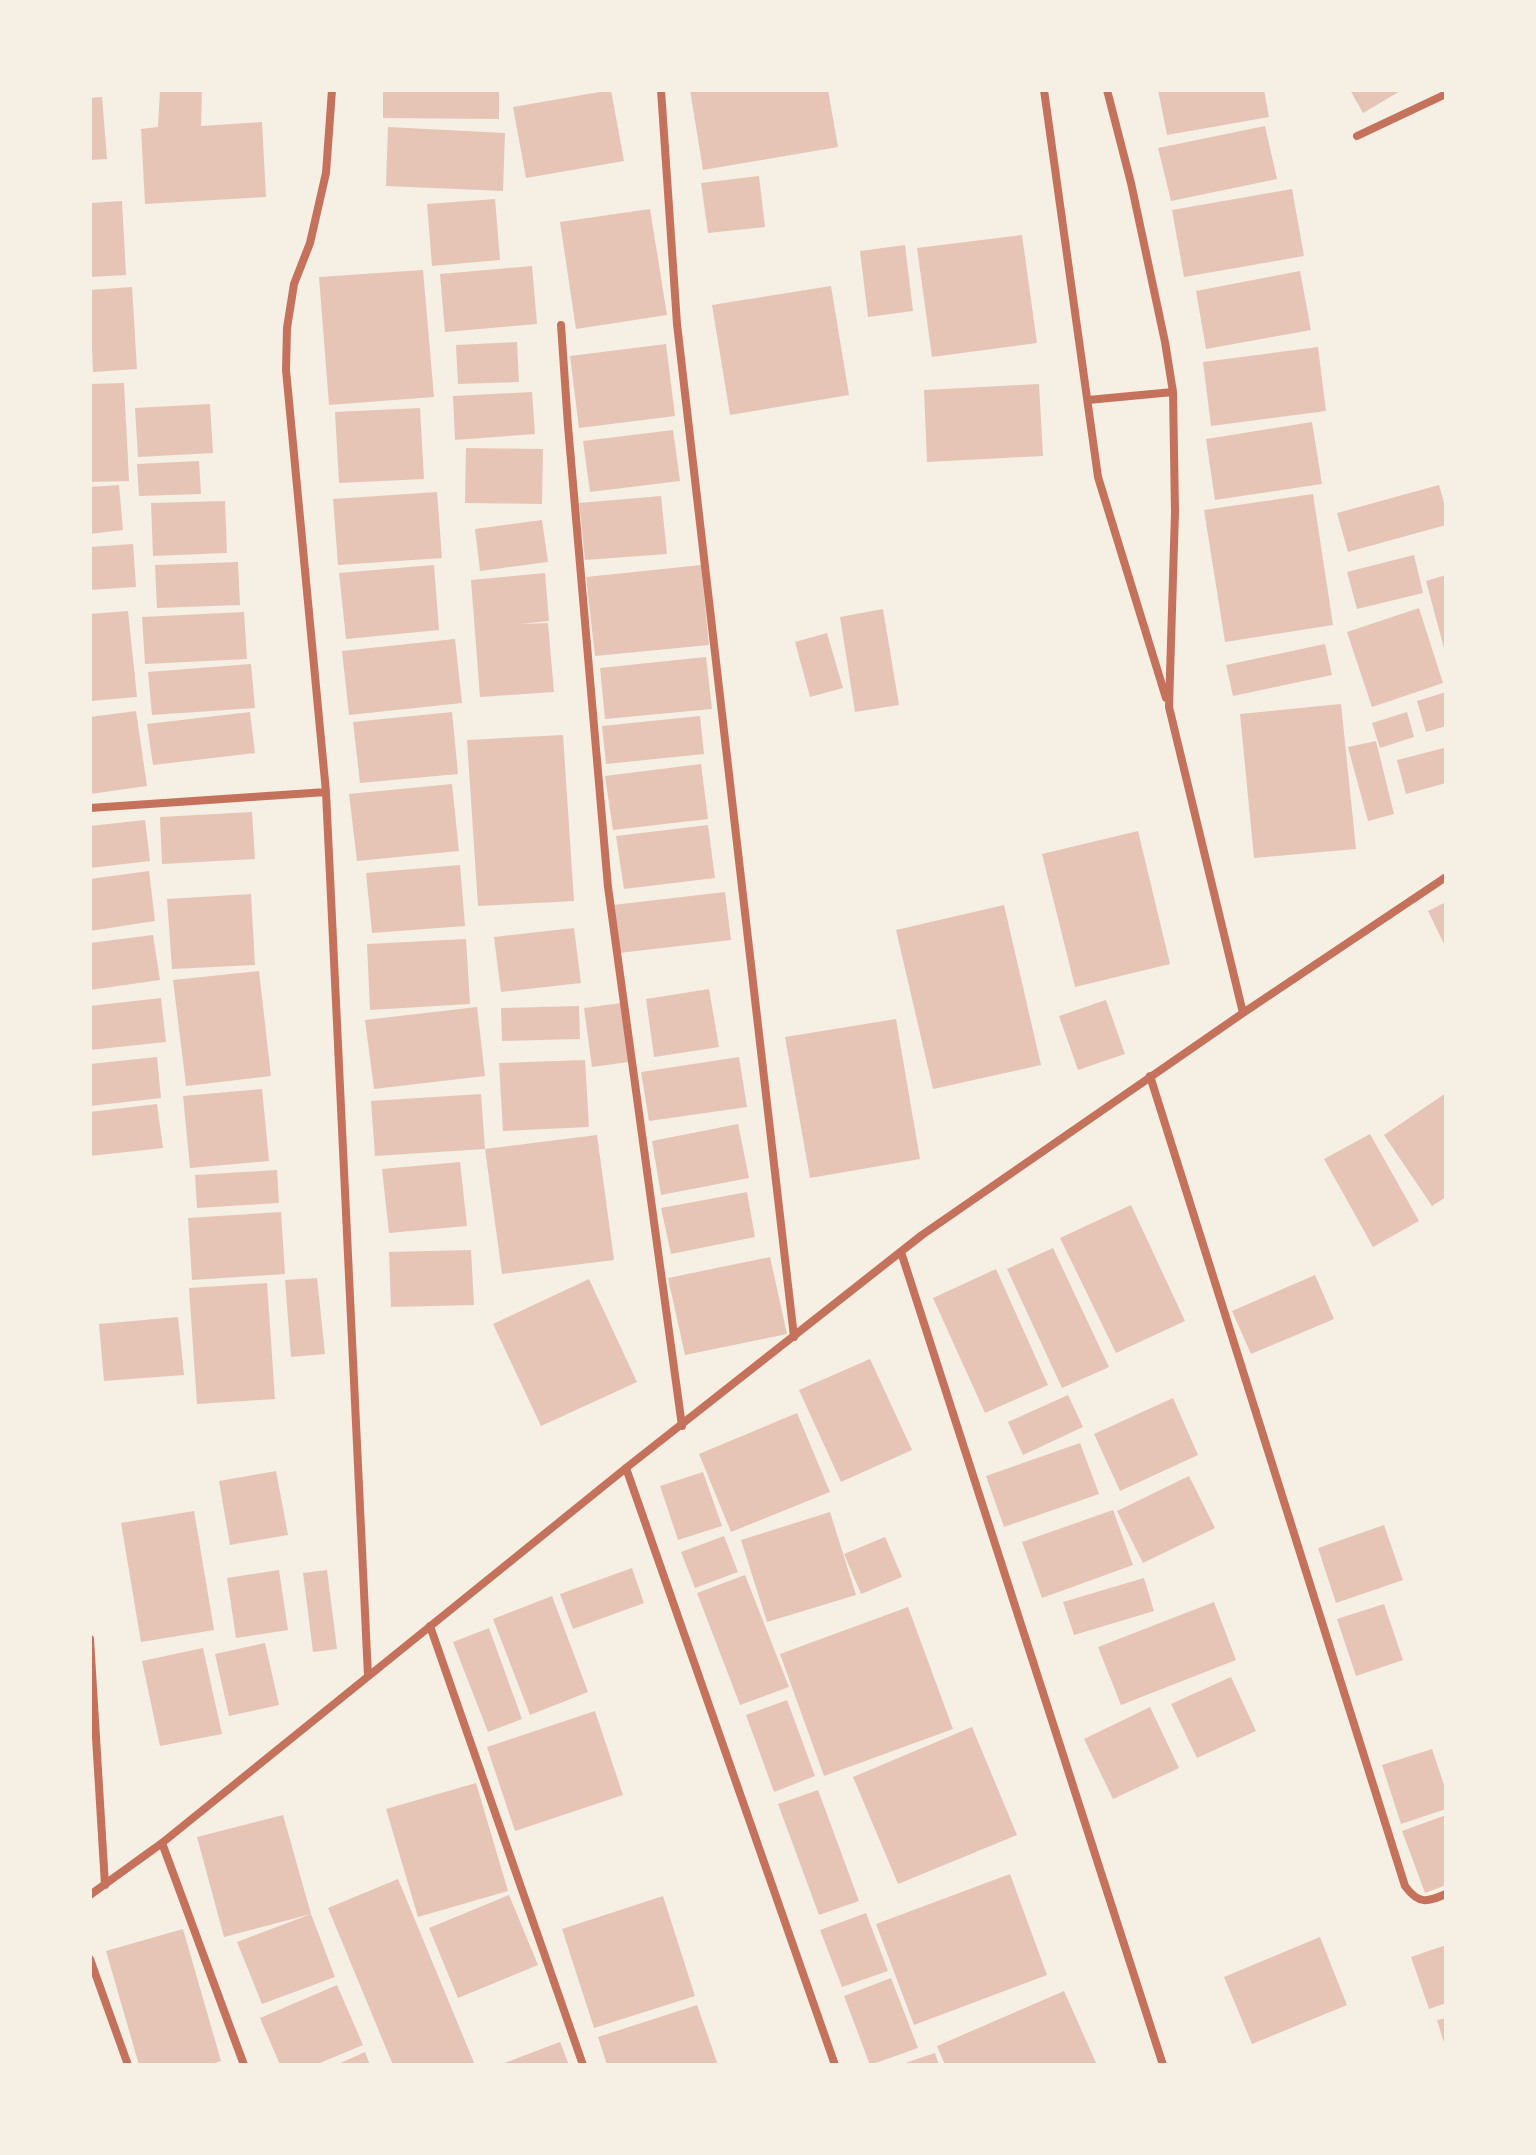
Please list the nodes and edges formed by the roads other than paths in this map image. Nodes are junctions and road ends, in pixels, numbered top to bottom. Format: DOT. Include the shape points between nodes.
graph roads {
  1 [pos="332,90"];
  2 [pos="661,90"];
  3 [pos="1044,90"];
  4 [pos="1107,90"];
  5 [pos="1446,94"];
  6 [pos="1357,136"];
  7 [pos="561,325"];
  8 [pos="1173,392"];
  9 [pos="1088,400"];
  10 [pos="1169,707"];
  11 [pos="326,792"];
  12 [pos="90,808"];
  13 [pos="1446,877"];
  14 [pos="1243,1013"];
  15 [pos="1150,1076"];
  16 [pos="901,1252"];
  17 [pos="794,1337"];
  18 [pos="682,1426"];
  19 [pos="626,1468"];
  20 [pos="430,1626"];
  21 [pos="90,1639"];
  22 [pos="368,1676"];
  23 [pos="162,1843"];
  24 [pos="105,1885"];
  25 [pos="1446,1894"];
  26 [pos="90,1895"];
  27 [pos="90,1959"];
  28 [pos="128,2065"];
  29 [pos="244,2065"];
  30 [pos="583,2065"];
  31 [pos="835,2065"];
  32 [pos="1163,2065"];
  1 -- 11 [label="street" via="326,173 310,243 294,284 286,370"];
  2 -- 17 [label="street" via="677,324"];
  3 -- 9 [label="street"];
  4 -- 8 [label="street"];
  5 -- 6 [label="street"];
  7 -- 18 [label="street" via="608,887"];
  8 -- 9 [label="street"];
  8 -- 10 [label="street"];
  9 -- 10 [label="street" via="1098,477"];
  10 -- 14 [label="street"];
  11 -- 12 [label="street"];
  11 -- 22 [label="street"];
  13 -- 14 [label="street"];
  14 -- 15 [label="street"];
  15 -- 16 [label="street"];
  15 -- 25 [label="street" via="1405,1886 1421,1901"];
  16 -- 17 [label="street"];
  16 -- 32 [label="street"];
  17 -- 18 [label="street"];
  18 -- 19 [label="street"];
  19 -- 20 [label="street"];
  19 -- 31 [label="street"];
  20 -- 22 [label="street"];
  20 -- 30 [label="street"];
  21 -- 24 [label="street"];
  22 -- 23 [label="street"];
  23 -- 24 [label="street"];
  23 -- 29 [label="street"];
  24 -- 26 [label="street"];
  27 -- 28 [label="street"];
}
